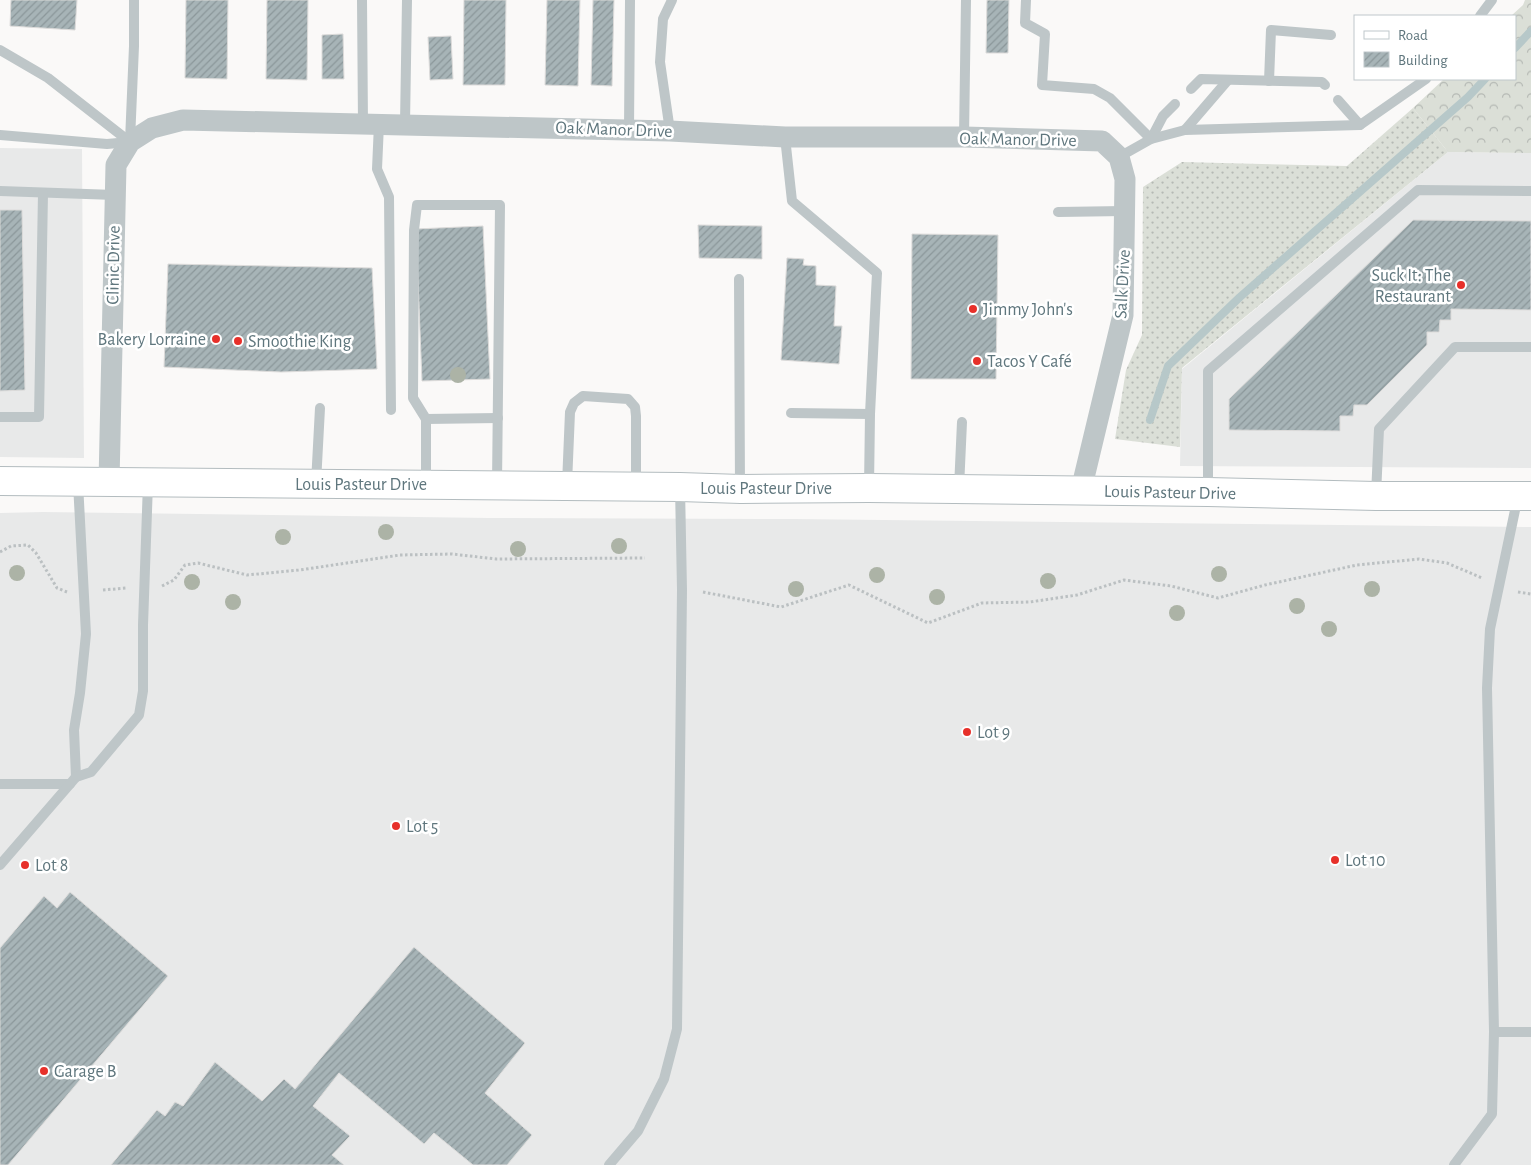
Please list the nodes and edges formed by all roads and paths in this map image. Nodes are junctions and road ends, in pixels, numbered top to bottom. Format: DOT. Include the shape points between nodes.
graph roads {
  1 [pos="134,0"];
  2 [pos="362,0"];
  3 [pos="407,0"];
  4 [pos="630,0"];
  5 [pos="672,0"];
  6 [pos="966,0"];
  7 [pos="1026,0"];
  8 [pos="1492,0"];
  9 [pos="1481,15"];
  10 [pos="1331,35"];
  11 [pos="0,50"];
  12 [pos="1228,80"];
  13 [pos="1425,80"];
  14 [pos="1269,81"];
  15 [pos="1325,85"];
  16 [pos="1191,89"];
  17 [pos="1338,100"];
  18 [pos="1175,104"];
  19 [pos="371,124"];
  20 [pos="405,124"];
  21 [pos="1360,125"];
  22 [pos="629,130"];
  23 [pos="1185,130"];
  24 [pos="670,131"];
  25 [pos="0,135"];
  26 [pos="785,136"];
  27 [pos="964,137"];
  28 [pos="1151,138"];
  29 [pos="130,142"];
  30 [pos="1119,157"];
  31 [pos="1531,191"];
  32 [pos="0,192"];
  33 [pos="43,193"];
  34 [pos="115,195"];
  35 [pos="1124,211"];
  36 [pos="1058,212"];
  37 [pos="740,279"];
  38 [pos="1531,347"];
  39 [pos="320,408"];
  40 [pos="391,410"];
  41 [pos="791,413"];
  42 [pos="870,414"];
  43 [pos="0,417"];
  44 [pos="498,418"];
  45 [pos="426,419"];
  46 [pos="962,422"];
  47 [pos="0,481"];
  48 [pos="78,482"];
  49 [pos="108,482"];
  50 [pos="148,482"];
  51 [pos="316,484"];
  52 [pos="426,485"];
  53 [pos="497,486"];
  54 [pos="566,486"];
  55 [pos="636,486"];
  56 [pos="680,487"];
  57 [pos="869,488"];
  58 [pos="958,489"];
  59 [pos="740,490"];
  60 [pos="1081,490"];
  61 [pos="1208,492"];
  62 [pos="1376,496"];
  63 [pos="1525,496"];
  64 [pos="0,552"];
  65 [pos="644,558"];
  66 [pos="1482,578"];
  67 [pos="161,586"];
  68 [pos="127,588"];
  69 [pos="100,590"];
  70 [pos="67,592"];
  71 [pos="703,592"];
  72 [pos="1518,592"];
  73 [pos="1531,594"];
  74 [pos="73,780"];
  75 [pos="0,784"];
  76 [pos="0,865"];
  77 [pos="1494,1032"];
  78 [pos="1531,1032"];
  79 [pos="609,1165"];
  80 [pos="1455,1165"];
  1 -- 29 [label="lane"];
  2 -- 19 [label="lane"];
  3 -- 20 [label="lane"];
  4 -- 22 [label="lane"];
  5 -- 24 [label="lane" via="663,19 660,62"];
  6 -- 27 [label="lane"];
  7 -- 28 [label="lane" via="1025,23 1045,34 1042,85 1094,89 1110,98"];
  8 -- 9 [label="lane"];
  10 -- 14 [label="lane" via="1271,30"];
  11 -- 29 [label="lane" via="48,78"];
  12 -- 14 [label="lane"];
  12 -- 16 [label="lane" via="1201,79"];
  12 -- 23 [label="lane"];
  13 -- 21 [label="lane"];
  14 -- 15 [label="lane" via="1322,82"];
  17 -- 21 [label="lane"];
  18 -- 28 [label="lane" via="1163,116"];
  19 -- 20 [label="street, Oak Manor Drive"];
  19 -- 29 [label="street, Oak Manor Drive" via="183,120 152,128"];
  19 -- 40 [label="lane" via="377,169 389,197"];
  20 -- 22 [label="street, Oak Manor Drive"];
  21 -- 23 [label="lane"];
  22 -- 24 [label="street, Oak Manor Drive"];
  23 -- 28 [label="lane"];
  24 -- 26 [label="street, Oak Manor Drive"];
  25 -- 29 [label="lane" via="107,144"];
  26 -- 27 [label="street, Oak Manor Drive"];
  26 -- 42 [label="lane" via="792,201 877,273"];
  27 -- 30 [label="street, Oak Manor Drive" via="1102,141"];
  28 -- 30 [label="lane"];
  29 -- 34 [label="street, Clinic Drive" via="116,165"];
  30 -- 35 [label="street, Salk Drive" via="1125,179"];
  31 -- 61 [label="lane" via="1418,190 1208,372"];
  32 -- 33 [label="lane"];
  33 -- 34 [label="lane"];
  33 -- 43 [label="lane" via="39,417"];
  34 -- 49 [label="street, Clinic Drive"];
  35 -- 36 [label="lane"];
  35 -- 60 [label="street, Salk Drive" via="1123,315"];
  37 -- 59 [label="lane"];
  38 -- 62 [label="lane" via="1455,347 1379,429"];
  39 -- 51 [label="lane"];
  41 -- 42 [label="lane"];
  42 -- 57 [label="lane"];
  44 -- 45 [label="lane"];
  44 -- 45 [label="lane" via="500,205 417,205 413,398"];
  44 -- 53 [label="lane"];
  45 -- 52 [label="lane"];
  46 -- 58 [label="lane"];
  47 -- 48 [label="street, Louis Pasteur Drive"];
  48 -- 49 [label="street, Louis Pasteur Drive"];
  48 -- 74 [label="lane" via="86,634 74,730"];
  49 -- 50 [label="street, Louis Pasteur Drive"];
  50 -- 51 [label="street, Louis Pasteur Drive"];
  50 -- 74 [label="lane" via="142,625 143,691 139,715 91,772"];
  51 -- 52 [label="street, Louis Pasteur Drive"];
  52 -- 53 [label="street, Louis Pasteur Drive"];
  53 -- 54 [label="street, Louis Pasteur Drive"];
  54 -- 55 [label="street, Louis Pasteur Drive"];
  54 -- 55 [label="lane" via="570,412 574,403 583,396 628,399 635,407"];
  55 -- 56 [label="street, Louis Pasteur Drive"];
  56 -- 59 [label="street, Louis Pasteur Drive"];
  56 -- 79 [label="lane" via="682,590 677,1029 664,1079 638,1131"];
  57 -- 58 [label="street, Louis Pasteur Drive"];
  57 -- 59 [label="street, Louis Pasteur Drive"];
  58 -- 60 [label="street, Louis Pasteur Drive"];
  60 -- 61 [label="street, Louis Pasteur Drive"];
  61 -- 62 [label="street, Louis Pasteur Drive"];
  62 -- 63 [label="street, Louis Pasteur Drive"];
  63 -- 77 [label="lane" via="1490,629 1486,688"];
  64 -- 70 [label="path" via="12,546 28,545 57,588"];
  65 -- 67 [label="path" via="496,559 452,554 400,555 247,575 198,563 185,565 174,580"];
  66 -- 71 [label="path" via="1447,563 1419,559 1357,565 1218,598 1171,586 1124,580 1078,595 1030,602 982,603 928,623 849,585 781,607"];
  68 -- 69 [label="path"];
  72 -- 73 [label="path"];
  74 -- 75 [label="lane"];
  74 -- 76 [label="lane"];
  77 -- 78 [label="lane"];
  77 -- 80 [label="lane" via="1492,1114"];
}
